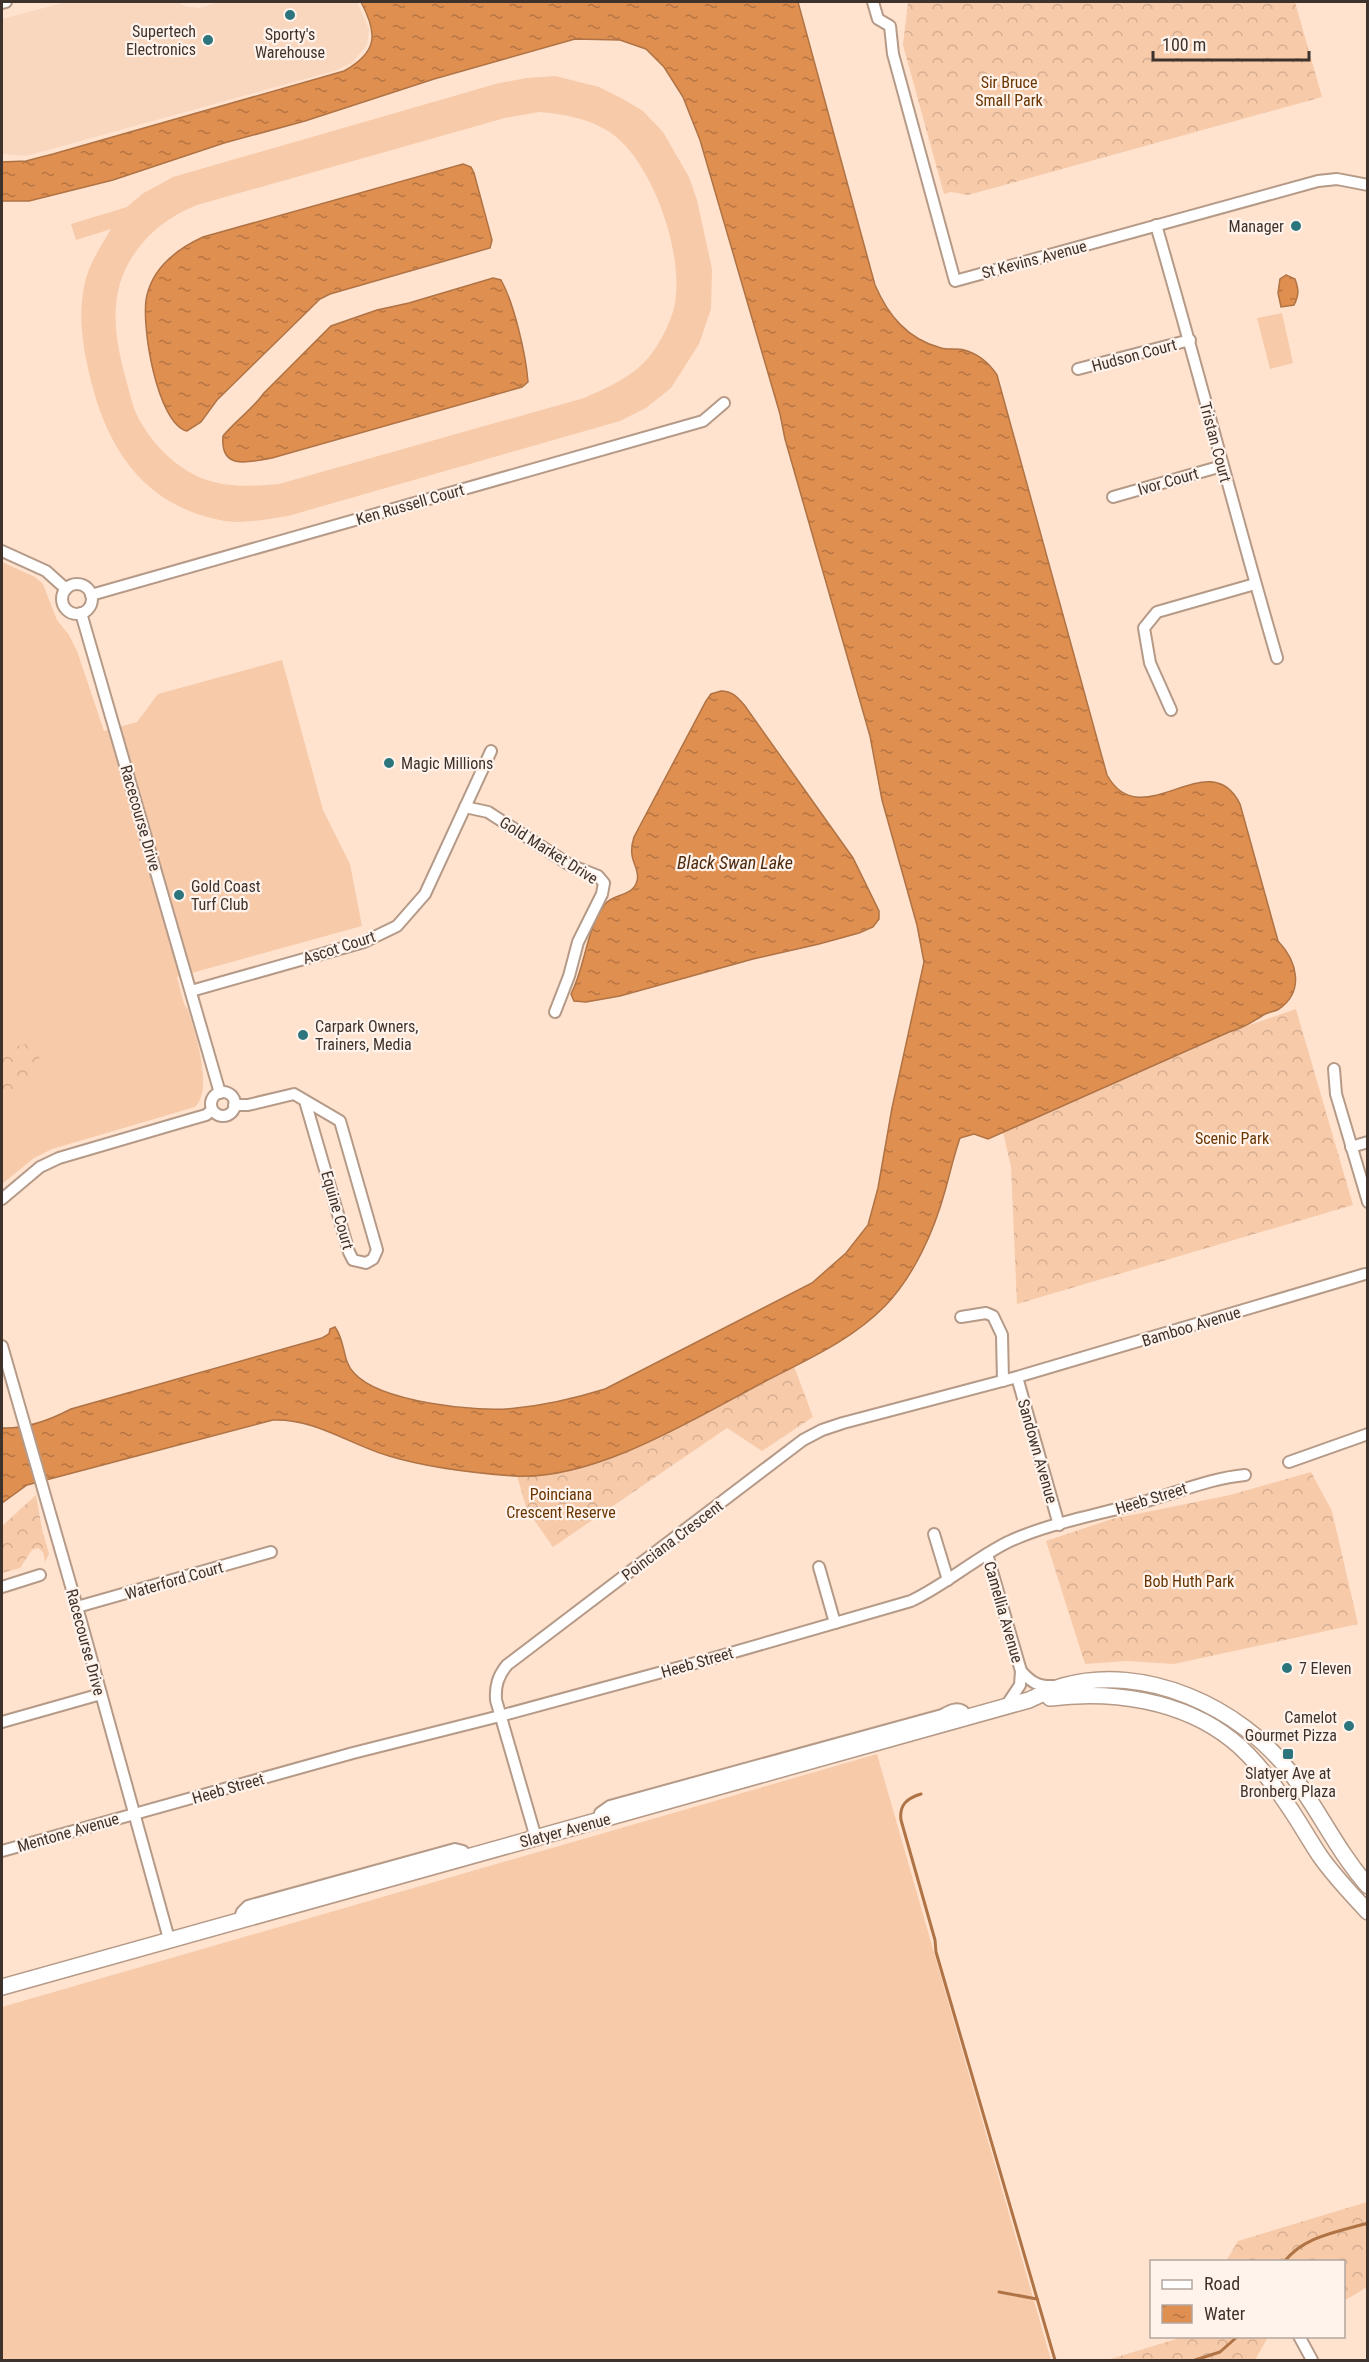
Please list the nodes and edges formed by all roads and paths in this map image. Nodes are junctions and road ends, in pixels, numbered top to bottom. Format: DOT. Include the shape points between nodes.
graph roads {
  1 [pos="6,2"];
  2 [pos="873,2"];
  3 [pos="2,3"];
  4 [pos="1368,185"];
  5 [pos="1156,225"];
  6 [pos="1190,340"];
  7 [pos="1078,369"];
  8 [pos="724,403"];
  9 [pos="1222,466"];
  10 [pos="1113,497"];
  11 [pos="2,551"];
  12 [pos="1255,584"];
  13 [pos="66,589"];
  14 [pos="92,596"];
  15 [pos="81,613"];
  16 [pos="1276,658"];
  17 [pos="1171,710"];
  18 [pos="491,751"];
  19 [pos="465,807"];
  20 [pos="191,991"];
  21 [pos="555,1012"];
  22 [pos="1334,1069"];
  23 [pos="220,1093"];
  24 [pos="305,1101"];
  25 [pos="234,1106"];
  26 [pos="212,1110"];
  27 [pos="1368,1142"];
  28 [pos="1351,1147"];
  29 [pos="2,1199"];
  30 [pos="1368,1202"];
  31 [pos="1365,1274"];
  32 [pos="961,1317"];
  33 [pos="2,1346"];
  34 [pos="1017,1377"];
  35 [pos="1003,1381"];
  36 [pos="1368,1434"];
  37 [pos="1289,1462"];
  38 [pos="1245,1475"];
  39 [pos="1059,1525"];
  40 [pos="934,1534"];
  41 [pos="271,1552"];
  42 [pos="987,1554"];
  43 [pos="819,1567"];
  44 [pos="40,1575"];
  45 [pos="948,1580"];
  46 [pos="2,1587"];
  47 [pos="77,1607"];
  48 [pos="835,1623"];
  49 [pos="1021,1671"];
  50 [pos="1062,1686"];
  51 [pos="101,1694"];
  52 [pos="1029,1700"];
  53 [pos="1005,1707"];
  54 [pos="500,1716"];
  55 [pos="2,1722"];
  56 [pos="134,1814"];
  57 [pos="536,1838"];
  58 [pos="2,1851"];
  59 [pos="1368,1886"];
  60 [pos="1368,1912"];
  61 [pos="169,1939"];
  62 [pos="100,1959"];
  63 [pos="2,1980"];
  64 [pos="2,1987"];
  65 [pos="1300,2338"];
  66 [pos="1312,2361"];
  1 -- 3 [label="street"];
  2 -- 5 [label="street, St Kevins Avenue" via="878,19 890,26 893,54 955,281"];
  4 -- 5 [label="street, St Kevins Avenue" via="1337,179 1318,181"];
  5 -- 6 [label="street, Tristan Court"];
  6 -- 7 [label="street, Hudson Court"];
  6 -- 9 [label="street, Tristan Court"];
  8 -- 14 [label="street, Ken Russell Court" via="703,421"];
  9 -- 10 [label="street, Ivor Court"];
  9 -- 12 [label="street, Tristan Court"];
  11 -- 13 [label="street" via="46,571"];
  12 -- 16 [label="street, Tristan Court"];
  12 -- 17 [label="street" via="1157,612 1144,628 1150,663"];
  13 -- 14 [label="street" via="81,584"];
  13 -- 15 [label="street" via="62,597 64,606 70,612"];
  14 -- 15 [label="street" via="90,605"];
  15 -- 20 [label="street, Racecourse Drive"];
  18 -- 19 [label="street, Ascot Court"];
  19 -- 20 [label="street, Ascot Court" via="425,894 397,926 364,942"];
  19 -- 21 [label="street, Gold Market Drive" via="488,812 570,866 598,876 604,884 578,942"];
  20 -- 23 [label="street, Racecourse Drive"];
  22 -- 28 [label="street" via="1336,1094"];
  23 -- 25 [label="street" via="230,1095"];
  23 -- 26 [label="street" via="213,1098"];
  24 -- 24 [label="street, Equine Court" via="340,1121 377,1250 366,1263 353,1260 349,1252"];
  24 -- 25 [label="street, Equine Court" via="294,1094"];
  25 -- 26 [label="street" via="225,1116"];
  26 -- 29 [label="street" via="59,1158 39,1167"];
  27 -- 28 [label="street"];
  28 -- 30 [label="street"];
  31 -- 34 [label="street, Bamboo Avenue"];
  32 -- 35 [label="street" via="986,1312 993,1316 1002,1335"];
  33 -- 47 [label="street, Racecourse Drive"];
  34 -- 35 [label="street, Poinciana Crescent"];
  34 -- 39 [label="street, Sandown Avenue"];
  35 -- 54 [label="street, Poinciana Crescent" via="843,1423 804,1440 507,1665 495,1688"];
  36 -- 37 [label="street"];
  38 -- 39 [label="street, Heeb Street" via="1197,1484"];
  39 -- 42 [label="street, Heeb Street" via="1026,1534"];
  40 -- 45 [label="street"];
  41 -- 47 [label="street, Waterford Court"];
  42 -- 45 [label="street, Heeb Street"];
  42 -- 49 [label="street, Camellia Avenue"];
  43 -- 48 [label="street"];
  44 -- 46 [label="street"];
  45 -- 48 [label="street, Heeb Street" via="911,1602"];
  47 -- 51 [label="street, Racecourse Drive"];
  48 -- 54 [label="street, Heeb Street"];
  49 -- 50 [label="street, Camellia Avenue" via="1032,1683"];
  49 -- 53 [label="street, Camellia Avenue" via="1020,1685"];
  50 -- 52 [label="main road, Slatyer Avenue"];
  50 -- 59 [label="main road, Slatyer Avenue" via="1110,1681 1144,1684 1180,1692 1239,1724 1290,1772"];
  51 -- 55 [label="street"];
  51 -- 56 [label="street, Racecourse Drive"];
  52 -- 53 [label="main road, Slatyer Avenue"];
  52 -- 60 [label="main road, Slatyer Avenue" via="1080,1694 1130,1698 1200,1720 1232,1739 1290,1808 1319,1855"];
  53 -- 57 [label="main road, Slatyer Avenue"];
  54 -- 56 [label="street, Heeb Street"];
  54 -- 57 [label="street, Poinciana Crescent"];
  56 -- 58 [label="street, Mentone Avenue"];
  56 -- 61 [label="street, Racecourse Drive"];
  57 -- 61 [label="main road, Slatyer Avenue"];
  61 -- 62 [label="main road, Slatyer Avenue"];
  62 -- 63 [label="street, Slatyer Avenue" via="87,1956"];
  62 -- 64 [label="main road, Slatyer Avenue"];
  65 -- 66 [label="street"];
}
